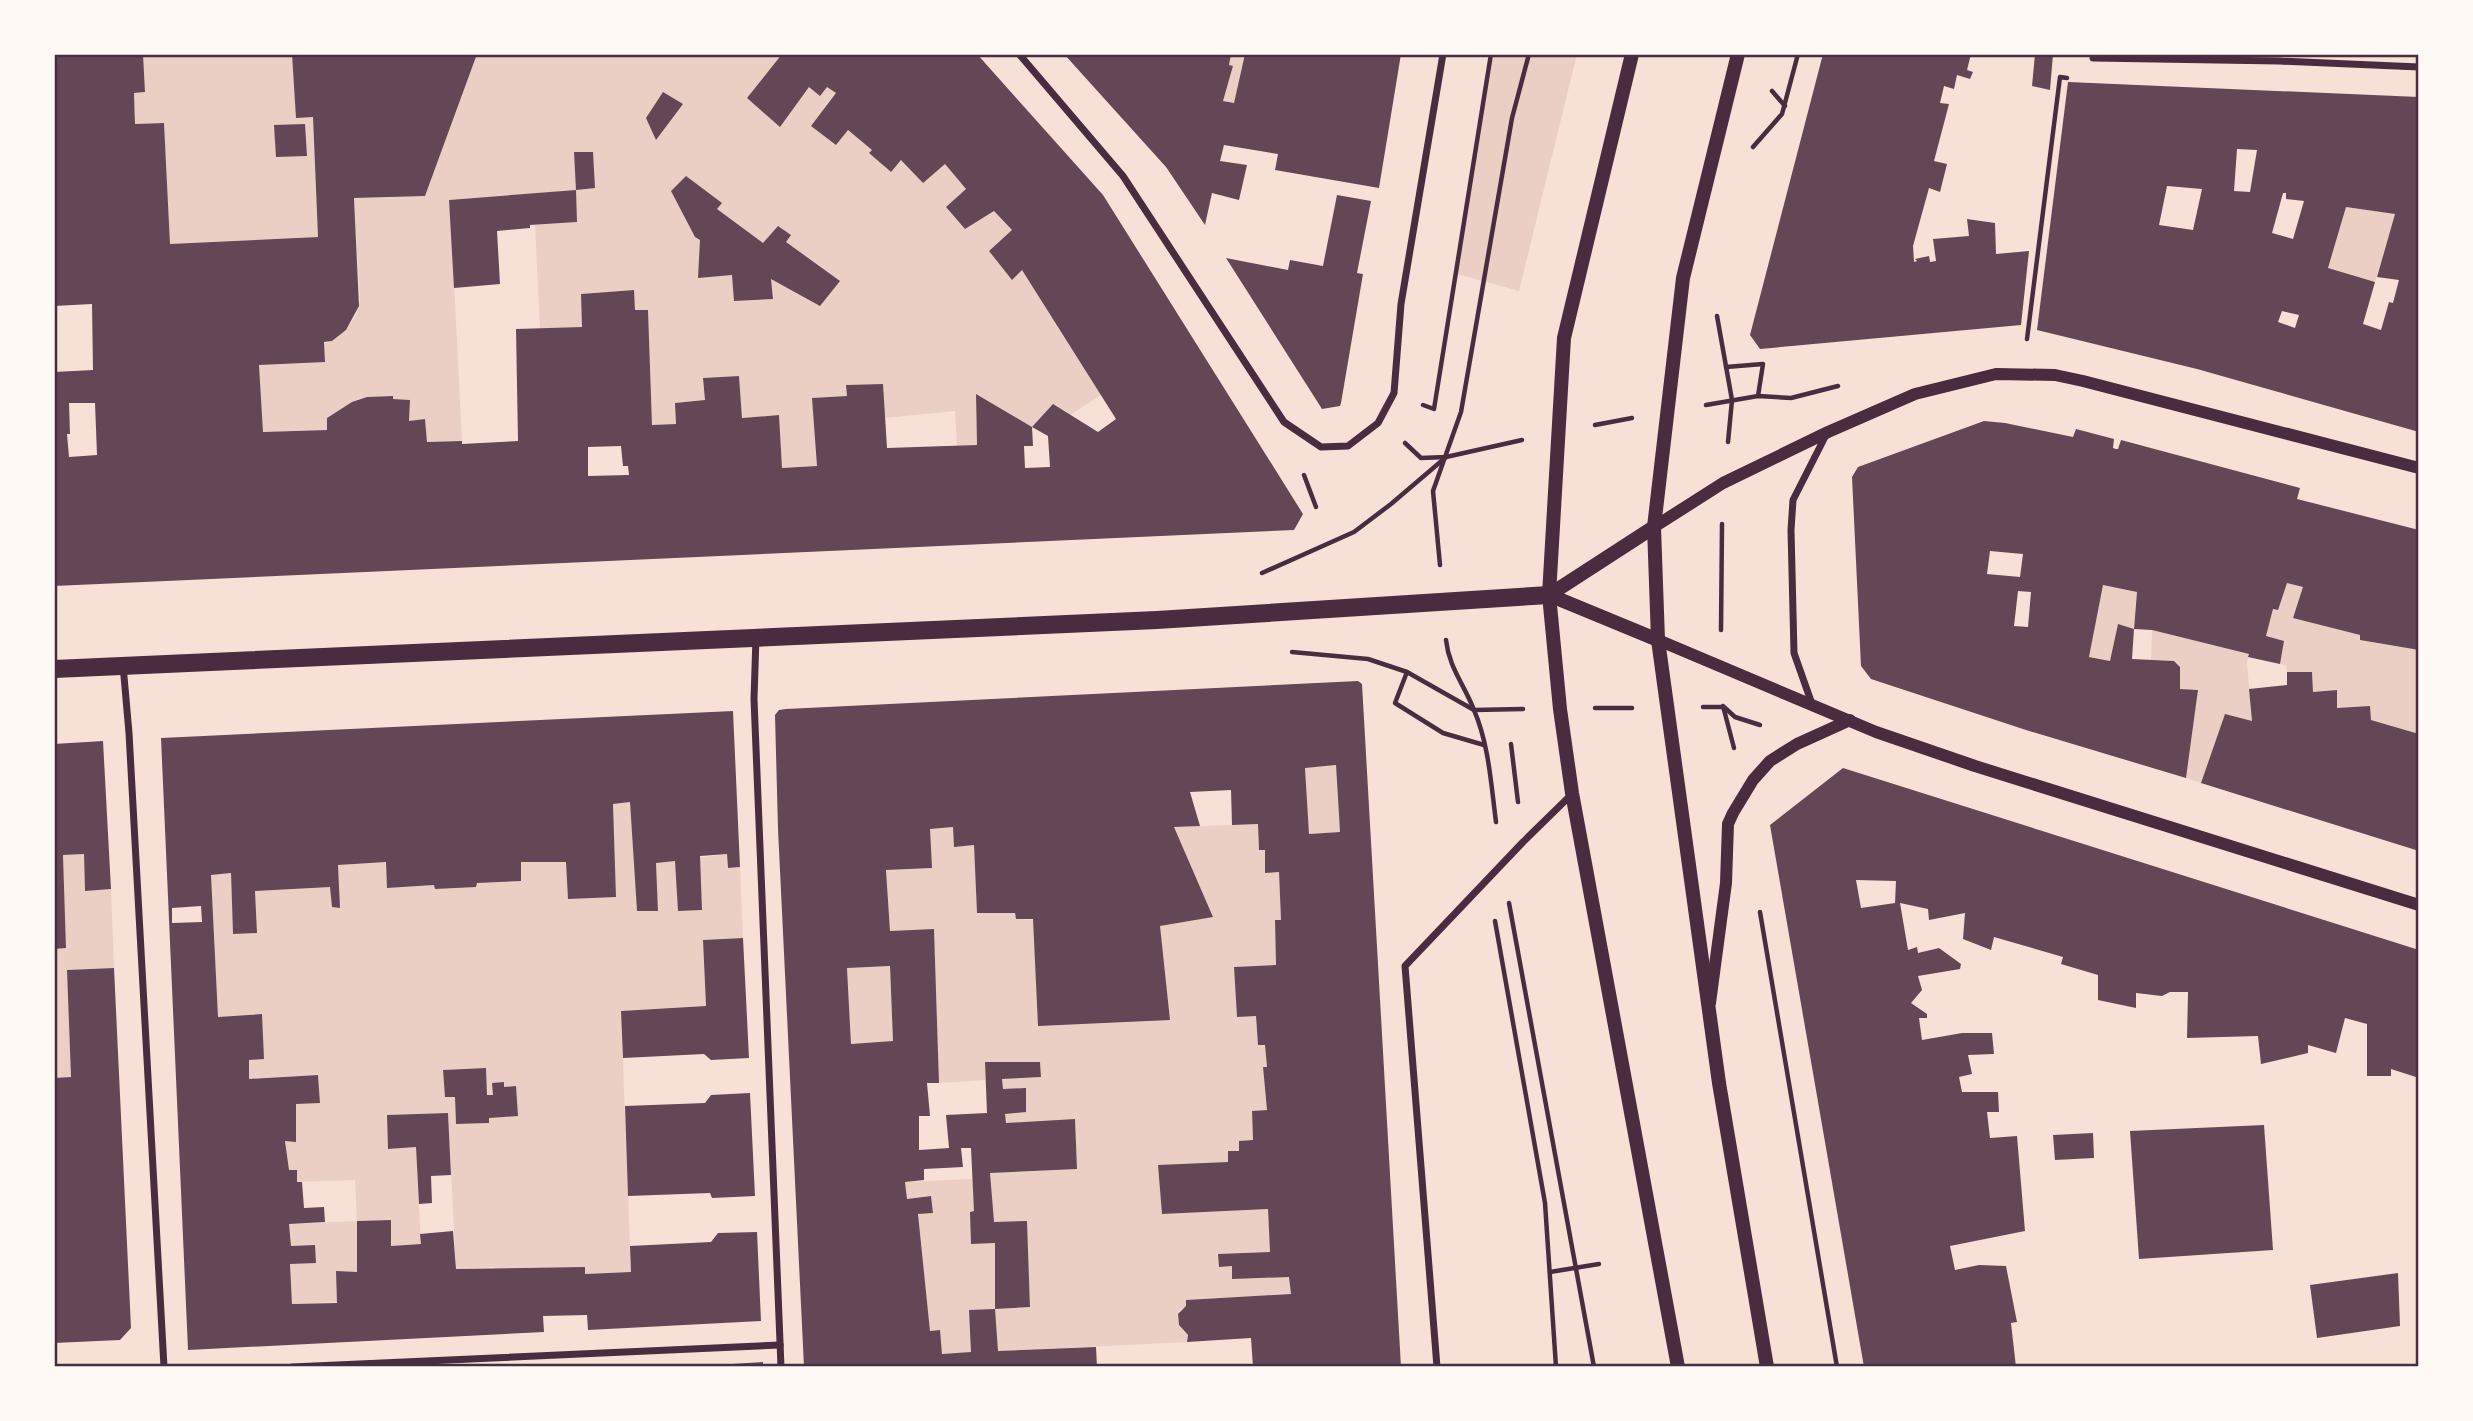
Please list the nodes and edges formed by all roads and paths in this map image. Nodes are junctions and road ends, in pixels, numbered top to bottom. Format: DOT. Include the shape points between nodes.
graph roads {
  1 [pos="1018,54"];
  2 [pos="1443,54"];
  3 [pos="1491,54"];
  4 [pos="1529,54"];
  5 [pos="1632,54"];
  6 [pos="1738,54"];
  7 [pos="1798,54"];
  8 [pos="2093,58"];
  9 [pos="2419,67"];
  10 [pos="1772,91"];
  11 [pos="1785,106"];
  12 [pos="1750,151"];
  13 [pos="1716,311"];
  14 [pos="1726,367"];
  15 [pos="2022,373"];
  16 [pos="1758,396"];
  17 [pos="1434,409"];
  18 [pos="1378,423"];
  19 [pos="1828,432"];
  20 [pos="1446,457"];
  21 [pos="2419,468"];
  22 [pos="1723,483"];
  23 [pos="1654,527"];
  24 [pos="1305,554"];
  25 [pos="1549,595"];
  26 [pos="756,637"];
  27 [pos="1658,640"];
  28 [pos="1298,654"];
  29 [pos="123,666"];
  30 [pos="1721,666"];
  31 [pos="54,669"];
  32 [pos="1407,672"];
  33 [pos="1812,704"];
  34 [pos="1850,720"];
  35 [pos="1485,745"];
  36 [pos="1572,793"];
  37 [pos="1741,798"];
  38 [pos="1502,866"];
  39 [pos="1488,881"];
  40 [pos="2419,905"];
  41 [pos="1759,906"];
  42 [pos="1710,1010"];
  43 [pos="1599,1264"];
  44 [pos="1576,1268"];
  45 [pos="1550,1272"];
  46 [pos="780,1345"];
  47 [pos="164,1367"];
  48 [pos="292,1367"];
  49 [pos="781,1367"];
  50 [pos="1437,1367"];
  51 [pos="1556,1367"];
  52 [pos="1594,1367"];
  53 [pos="1678,1367"];
  54 [pos="1768,1367"];
  55 [pos="1837,1367"];
  1 -- 18 [label="street" via="1124,176 1284,422 1321,447 1348,446"];
  2 -- 18 [label="street" via="1401,304 1394,393"];
  3 -- 17 [label="path"];
  4 -- 20 [label="path" via="1513,118 1461,412"];
  5 -- 25 [label="main road" via="1564,338"];
  6 -- 23 [label="main road" via="1683,278"];
  7 -- 11 [label="path"];
  8 -- 9 [label="street"];
  8 -- 15 [label="path" via="2089,79 2060,78"];
  10 -- 11 [label="path"];
  11 -- 12 [label="path"];
  13 -- 14 [label="path"];
  14 -- 16 [label="path" via="1763,364"];
  14 -- 22 [label="path" via="1732,400"];
  15 -- 19 [label="street" via="1996,373 1914,394"];
  15 -- 21 [label="street" via="2084,381"];
  18 -- 20 [label="path" via="1421,458"];
  19 -- 22 [label="street"];
  19 -- 33 [label="street" via="1793,500 1791,530 1794,653"];
  20 -- 24 [label="path" via="1354,532"];
  22 -- 23 [label="street"];
  22 -- 30 [label="path"];
  23 -- 25 [label="main road"];
  23 -- 27 [label="main road"];
  25 -- 26 [label="main road" via="1157,620"];
  25 -- 27 [label="main road"];
  25 -- 36 [label="main road"];
  26 -- 29 [label="main road"];
  26 -- 46 [label="street" via="754,706"];
  27 -- 30 [label="street"];
  27 -- 42 [label="main road"];
  28 -- 32 [label="path" via="1368,659"];
  29 -- 31 [label="main road"];
  29 -- 47 [label="street"];
  30 -- 33 [label="street"];
  30 -- 37 [label="path"];
  32 -- 35 [label="path" via="1474,710"];
  32 -- 35 [label="path" via="1395,703 1443,733"];
  33 -- 34 [label="street"];
  34 -- 37 [label="street" via="1770,761"];
  34 -- 40 [label="street" via="1975,766"];
  35 -- 38 [label="path"];
  36 -- 38 [label="street"];
  36 -- 53 [label="main road"];
  37 -- 42 [label="street" via="1728,824 1726,883"];
  38 -- 39 [label="street"];
  38 -- 44 [label="path"];
  39 -- 45 [label="path" via="1545,1203"];
  39 -- 50 [label="street" via="1405,966"];
  41 -- 55 [label="path"];
  42 -- 54 [label="main road"];
  43 -- 44 [label="path"];
  44 -- 45 [label="path"];
  44 -- 52 [label="path"];
  45 -- 51 [label="path"];
  46 -- 48 [label="street"];
  46 -- 49 [label="street"];
}
